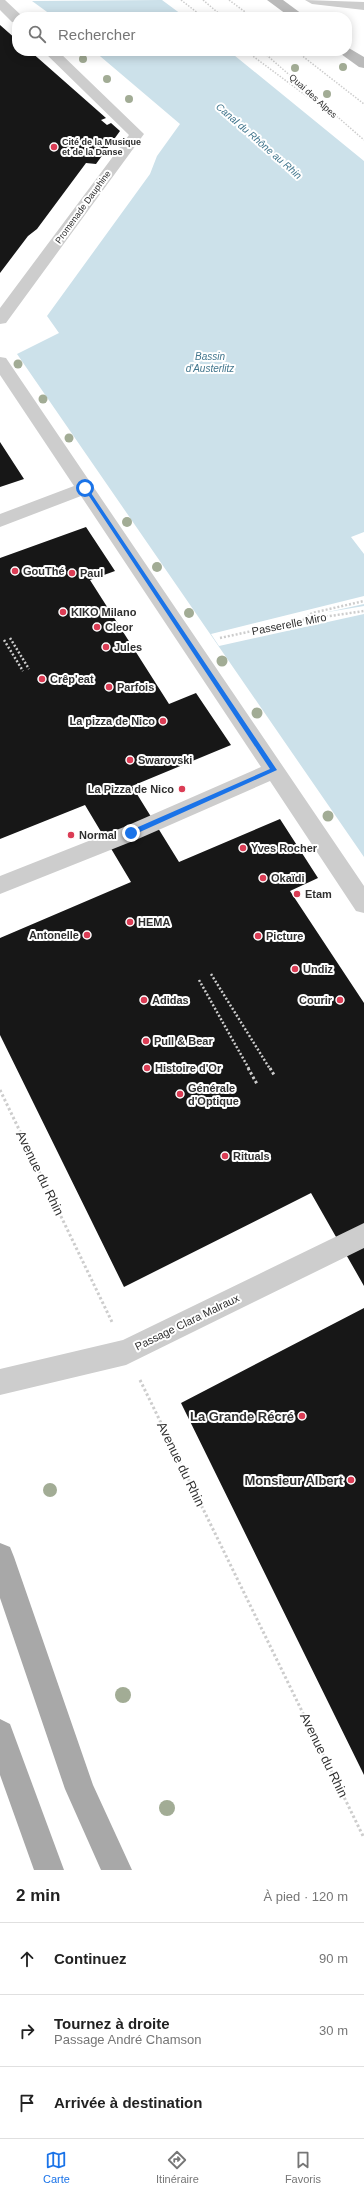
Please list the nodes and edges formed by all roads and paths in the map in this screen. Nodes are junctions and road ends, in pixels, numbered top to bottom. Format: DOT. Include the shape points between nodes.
graph roads {
  1 [pos="181,0"];
  2 [pos="203,0"];
  3 [pos="229,0"];
  4 [pos="274,0"];
  5 [pos="312,0"];
  6 [pos="0,3"];
  7 [pos="364,6"];
  8 [pos="197,12"];
  9 [pos="217,12"];
  10 [pos="245,12"];
  11 [pos="292,12"];
  12 [pos="12,15"];
  13 [pos="352,55"];
  14 [pos="55,56"];
  15 [pos="252,56"];
  16 [pos="268,56"];
  17 [pos="302,56"];
  18 [pos="364,64"];
  19 [pos="364,104"];
  20 [pos="342,122"];
  21 [pos="364,140"];
  22 [pos="0,319"];
  23 [pos="0,362"];
  24 [pos="85,488"];
  25 [pos="0,521"];
  26 [pos="364,601"];
  27 [pos="364,611"];
  28 [pos="303,620"];
  29 [pos="10,638"];
  30 [pos="4,640"];
  31 [pos="214,640"];
  32 [pos="29,669"];
  33 [pos="23,672"];
  34 [pos="274,770"];
  35 [pos="0,885"];
  36 [pos="364,904"];
  37 [pos="211,974"];
  38 [pos="199,980"];
  39 [pos="274,1075"];
  40 [pos="257,1084"];
  41 [pos="0,1090"];
  42 [pos="364,1235"];
  43 [pos="126,1352"];
  44 [pos="0,1382"];
  45 [pos="0,1557"];
  46 [pos="0,1734"];
  47 [pos="364,1838"];
  48 [pos="49,1870"];
  49 [pos="117,1870"];
  1 -- 8 [label="path"];
  2 -- 9 [label="path"];
  3 -- 10 [label="path"];
  4 -- 11 [label="main road"];
  5 -- 7 [label="street"];
  6 -- 12 [label="street"];
  13 -- 18 [label="main road"];
  14 -- 22 [label="street, Promenade Dauphine" via="136,134"];
  15 -- 20 [label="path"];
  16 -- 20 [label="path, Quai des Alpes"];
  17 -- 19 [label="path"];
  20 -- 21 [label="path, Quai des Alpes"];
  23 -- 24 [label="street"];
  24 -- 25 [label="street"];
  24 -- 34 [label="street"];
  26 -- 28 [label="path" via="312,613"];
  27 -- 28 [label="path, Passerelle Miro"];
  28 -- 31 [label="path, Passerelle Miro"];
  29 -- 32 [label="path"];
  30 -- 33 [label="path"];
  34 -- 35 [label="street" via="131,833"];
  34 -- 36 [label="street"];
  37 -- 39 [label="path"];
  38 -- 40 [label="path"];
  41 -- 43 [label="path, Avenue du Rhin"];
  42 -- 43 [label="street, Passage Clara Malraux"];
  43 -- 44 [label="street, Passage Clara Malraux"];
  43 -- 47 [label="path, Avenue du Rhin"];
  45 -- 49 [label="main road" via="80,1788"];
  46 -- 48 [label="main road"];
}
